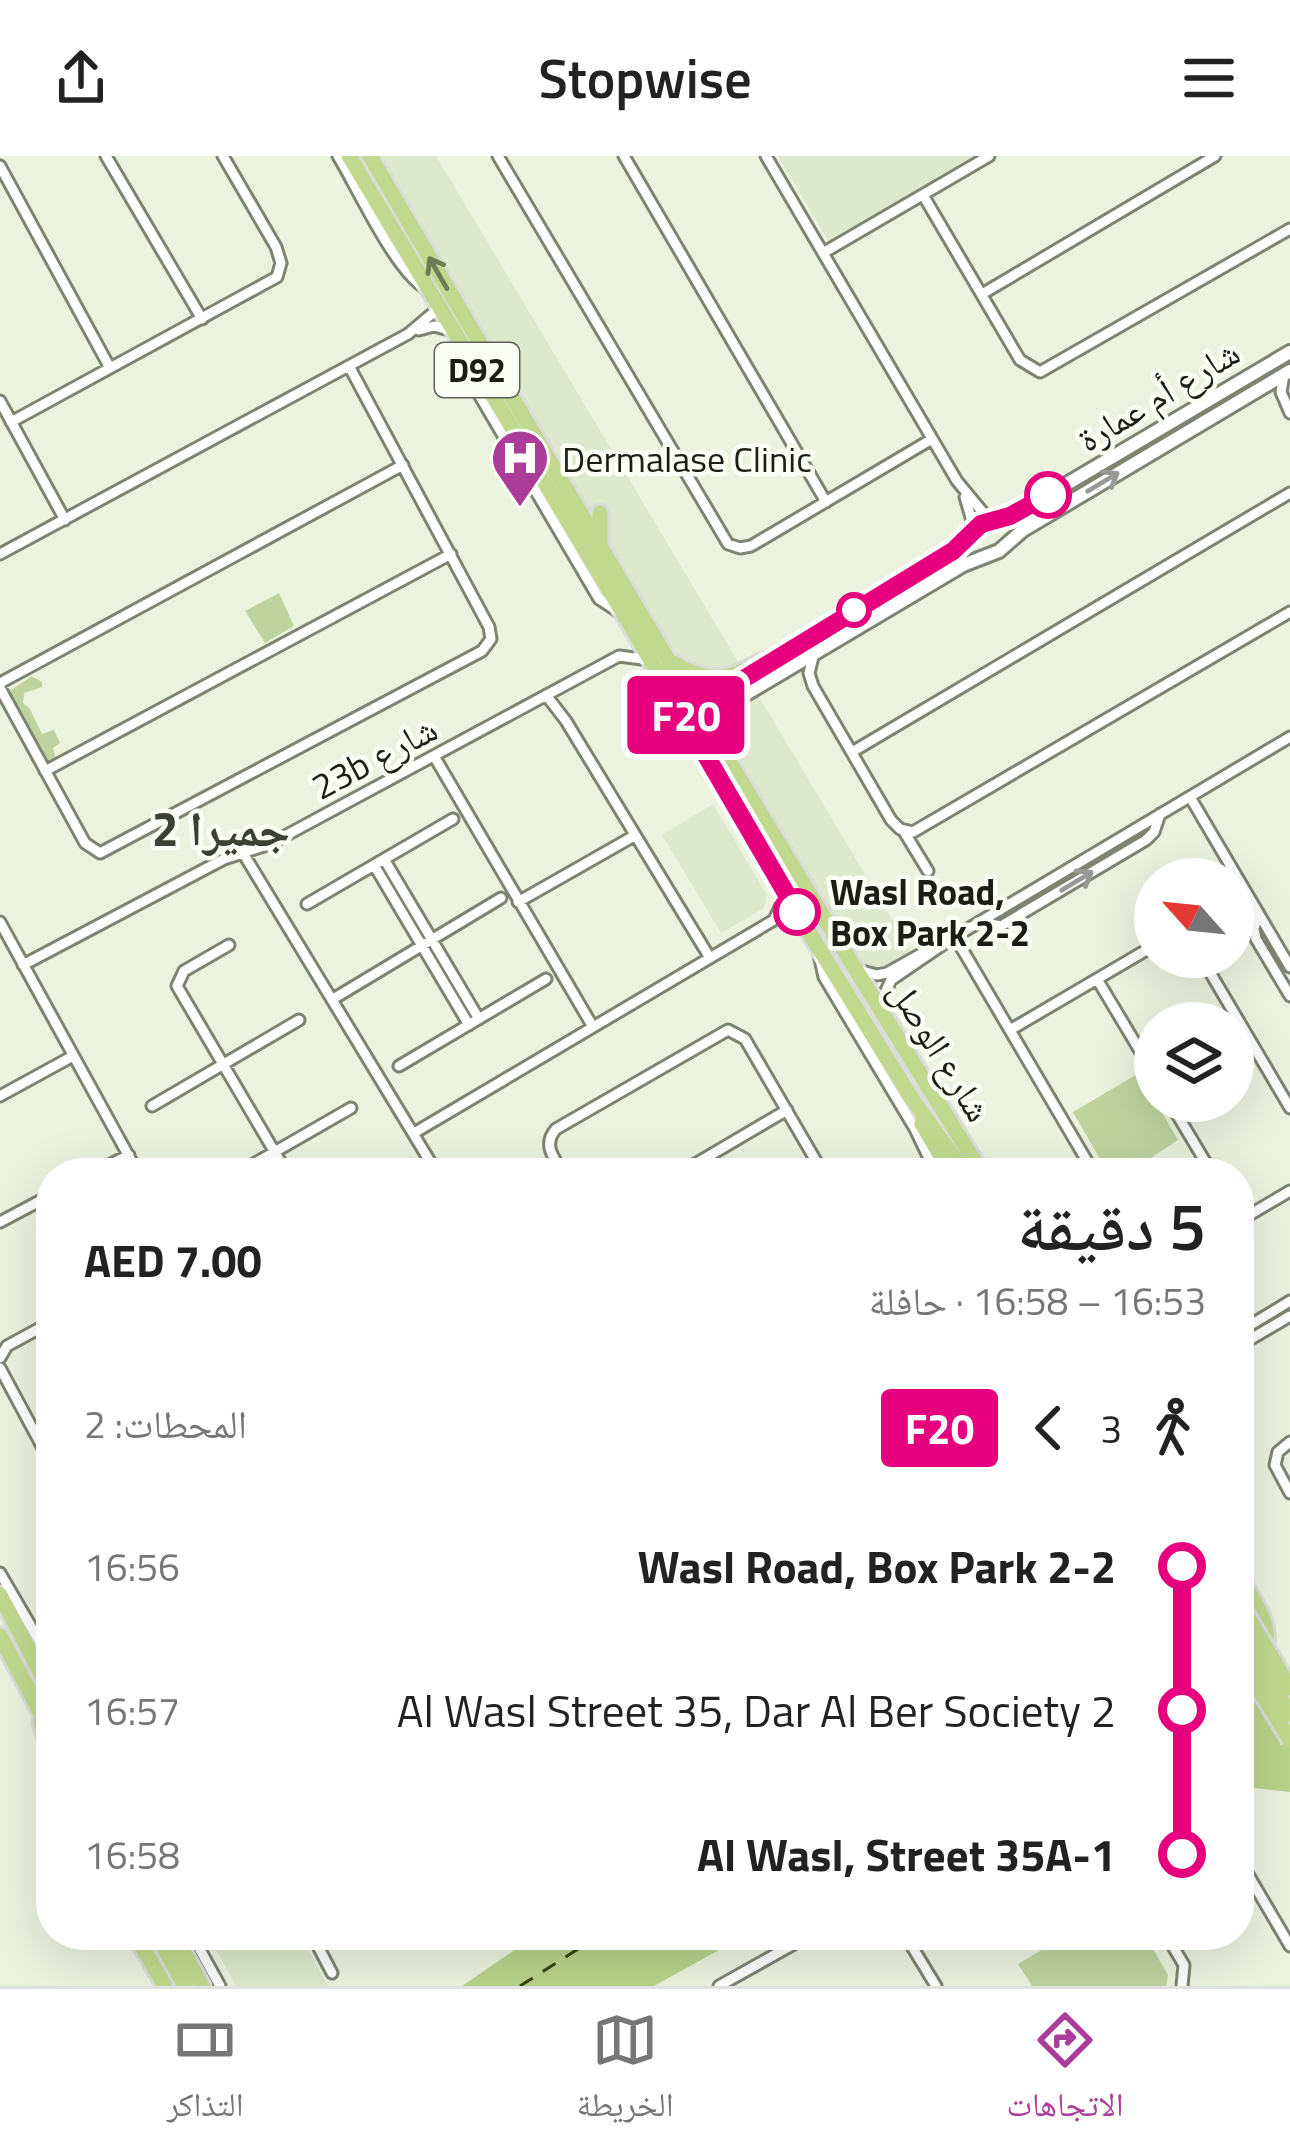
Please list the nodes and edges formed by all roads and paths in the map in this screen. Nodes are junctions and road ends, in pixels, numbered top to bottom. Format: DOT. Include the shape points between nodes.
graph roads {
  1 [pos="106,156"];
  2 [pos="223,156"];
  3 [pos="338,156"];
  4 [pos="349,156"];
  5 [pos="370,156"];
  6 [pos="497,156"];
  7 [pos="624,156"];
  8 [pos="766,156"];
  9 [pos="989,156"];
  10 [pos="1215,156"];
  11 [pos="0,166"];
  12 [pos="3,180"];
  13 [pos="922,195"];
  14 [pos="1290,229"];
  15 [pos="823,253"];
  16 [pos="429,290"];
  17 [pos="982,294"];
  18 [pos="439,308"];
  19 [pos="202,319"];
  20 [pos="408,334"];
  21 [pos="456,336"];
  22 [pos="1290,352"];
  23 [pos="349,367"];
  24 [pos="110,368"];
  25 [pos="1287,373"];
  26 [pos="496,375"];
  27 [pos="1255,392"];
  28 [pos="0,401"];
  29 [pos="1287,408"];
  30 [pos="11,422"];
  31 [pos="932,439"];
  32 [pos="404,465"];
  33 [pos="958,481"];
  34 [pos="1290,493"];
  35 [pos="826,502"];
  36 [pos="600,513"];
  37 [pos="65,520"];
  38 [pos="991,521"];
  39 [pos="975,531"];
  40 [pos="1004,544"];
  41 [pos="599,545"];
  42 [pos="0,554"];
  43 [pos="451,554"];
  44 [pos="987,554"];
  45 [pos="1290,612"];
  46 [pos="628,621"];
  47 [pos="793,650"];
  48 [pos="814,653"];
  49 [pos="620,656"];
  50 [pos="659,660"];
  51 [pos="786,669"];
  52 [pos="0,685"];
  53 [pos="813,686"];
  54 [pos="550,693"];
  55 [pos="733,701"];
  56 [pos="694,721"];
  57 [pos="1285,740"];
  58 [pos="852,752"];
  59 [pos="434,756"];
  60 [pos="1290,758"];
  61 [pos="45,770"];
  62 [pos="743,784"];
  63 [pos="1190,797"];
  64 [pos="453,819"];
  65 [pos="903,830"];
  66 [pos="634,836"];
  67 [pos="248,852"];
  68 [pos="1226,858"];
  69 [pos="379,862"];
  70 [pos="928,872"];
  71 [pos="787,896"];
  72 [pos="501,898"];
  73 [pos="518,902"];
  74 [pos="307,904"];
  75 [pos="1254,905"];
  76 [pos="1258,912"];
  77 [pos="774,920"];
  78 [pos="0,922"];
  79 [pos="805,924"];
  80 [pos="953,938"];
  81 [pos="425,942"];
  82 [pos="229,945"];
  83 [pos="818,945"];
  84 [pos="1134,957"];
  85 [pos="707,960"];
  86 [pos="23,965"];
  87 [pos="1290,967"];
  88 [pos="854,968"];
  89 [pos="1213,978"];
  90 [pos="546,979"];
  91 [pos="1097,979"];
  92 [pos="1290,996"];
  93 [pos="333,999"];
  94 [pos="878,1008"];
  95 [pos="299,1020"];
  96 [pos="474,1022"];
  97 [pos="593,1027"];
  98 [pos="1010,1030"];
  99 [pos="1134,1041"];
  100 [pos="73,1056"];
  101 [pos="223,1064"];
  102 [pos="399,1066"];
  103 [pos="0,1096"];
  104 [pos="912,1099"];
  105 [pos="152,1106"];
  106 [pos="351,1108"];
  107 [pos="1290,1108"];
  108 [pos="787,1110"];
  109 [pos="1182,1122"];
  110 [pos="414,1133"];
  111 [pos="274,1152"];
  112 [pos="129,1155"];
  113 [pos="123,1158"];
  114 [pos="130,1158"];
  115 [pos="264,1158"];
  116 [pos="278,1158"];
  117 [pos="428,1158"];
  118 [pos="554,1158"];
  119 [pos="705,1158"];
  120 [pos="814,1158"];
  121 [pos="929,1158"];
  122 [pos="943,1158"];
  123 [pos="954,1158"];
  124 [pos="973,1158"];
  125 [pos="1085,1158"];
  126 [pos="1203,1158"];
  127 [pos="1290,1191"];
  128 [pos="36,1203"];
  129 [pos="1254,1211"];
  130 [pos="0,1222"];
  131 [pos="1290,1300"];
  132 [pos="1290,1316"];
  133 [pos="1254,1323"];
  134 [pos="36,1330"];
  135 [pos="1254,1337"];
  136 [pos="0,1358"];
  137 [pos="0,1368"];
  138 [pos="36,1435"];
  139 [pos="1290,1442"];
  140 [pos="1290,1493"];
  141 [pos="0,1573"];
  142 [pos="0,1595"];
  143 [pos="1254,1608"];
  144 [pos="1254,1629"];
  145 [pos="0,1636"];
  146 [pos="36,1646"];
  147 [pos="36,1651"];
  148 [pos="1254,1655"];
  149 [pos="1254,1658"];
  150 [pos="1254,1683"];
  151 [pos="1290,1688"];
  152 [pos="35,1702"];
  153 [pos="36,1705"];
  154 [pos="1290,1714"];
  155 [pos="1290,1740"];
  156 [pos="1254,1884"];
  157 [pos="1290,1946"];
  158 [pos="144,1950"];
  159 [pos="165,1950"];
  160 [pos="182,1950"];
  161 [pos="200,1950"];
  162 [pos="320,1950"];
  163 [pos="783,1950"];
  164 [pos="914,1950"];
  165 [pos="1175,1950"];
  166 [pos="332,1972"];
  167 [pos="934,1982"];
  168 [pos="1183,1983"];
  169 [pos="165,1985"];
  170 [pos="185,1986"];
  171 [pos="202,1986"];
  172 [pos="220,1986"];
  173 [pos="719,1986"];
  174 [pos="919,1986"];
  1 -- 19 [label="street"];
  2 -- 19 [label="street" via="281,262 271,281"];
  3 -- 16 [label="street, شارع الوصل" via="409,277"];
  4 -- 16 [label="main road, شارع الوصل / D92"];
  26 -- 5 [label="main road, شارع الوصل / D92, one-way"];
  6 -- 35 [label="street" via="720,535 751,546"];
  7 -- 35 [label="street"];
  8 -- 15 [label="street"];
  9 -- 13 [label="street"];
  10 -- 17 [label="street"];
  11 -- 12 [label="street"];
  12 -- 24 [label="street"];
  13 -- 15 [label="street"];
  13 -- 17 [label="street"];
  14 -- 17 [label="street" via="1048,371 1025,366"];
  15 -- 31 [label="street"];
  16 -- 18 [label="main road, شارع الوصل / D92"];
  18 -- 20 [label="street"];
  18 -- 21 [label="main road, شارع الوصل / D92"];
  18 -- 26 [label="main road" via="455,315"];
  19 -- 24 [label="street"];
  20 -- 21 [label="street" via="434,326"];
  20 -- 23 [label="street"];
  21 -- 46 [label="main road, شارع الوصل / D92"];
  22 -- 38 [label="street, شارع أم عمارة" via="1016,514"];
  23 -- 32 [label="street"];
  23 -- 37 [label="street"];
  24 -- 30 [label="street"];
  25 -- 27 [label="street, شارع أم عمارة"];
  25 -- 29 [label="street"];
  26 -- 41 [label="main road, شارع الوصل / D92"];
  27 -- 29 [label="street"];
  40 -- 27 [label="street, شارع أم عمارة, one-way"];
  28 -- 30 [label="street"];
  30 -- 37 [label="street"];
  31 -- 33 [label="street"];
  31 -- 35 [label="street"];
  32 -- 43 [label="street"];
  32 -- 52 [label="street"];
  33 -- 38 [label="street"];
  33 -- 39 [label="street"];
  34 -- 58 [label="street"];
  36 -- 41 [label="main road"];
  37 -- 42 [label="street"];
  38 -- 39 [label="street"];
  38 -- 40 [label="street" via="1003,528"];
  39 -- 44 [label="street" via="976,546"];
  39 -- 47 [label="street"];
  40 -- 44 [label="street"];
  41 -- 50 [label="main road, شارع الوصل / D92"];
  43 -- 61 [label="street"];
  43 -- 61 [label="street" via="489,627 482,652 111,851 85,843"];
  44 -- 48 [label="street"];
  45 -- 65 [label="street" via="919,831"];
  46 -- 49 [label="street"];
  46 -- 50 [label="main road, شارع الوصل / D92"];
  47 -- 50 [label="main road" via="718,679"];
  47 -- 56 [label="street"];
  48 -- 51 [label="street"];
  48 -- 53 [label="street"];
  49 -- 50 [label="street"];
  49 -- 54 [label="street, 23b شارع"];
  50 -- 56 [label="main road, شارع الوصل / D92"];
  51 -- 53 [label="street"];
  51 -- 55 [label="street"];
  52 -- 61 [label="street"];
  53 -- 58 [label="street"];
  54 -- 59 [label="street, 23b شارع"];
  54 -- 66 [label="street"];
  55 -- 56 [label="street"];
  55 -- 62 [label="main road" via="726,730"];
  56 -- 62 [label="main road, شارع الوصل / D92"];
  56 -- 71 [label="main road, شارع الوصل / D92"];
  57 -- 60 [label="street"];
  57 -- 63 [label="street"];
  58 -- 65 [label="street"];
  59 -- 67 [label="street, 23b شارع"];
  59 -- 73 [label="street"];
  62 -- 88 [label="main road, شارع الوصل / D92"];
  63 -- 68 [label="street"];
  63 -- 80 [label="street"];
  64 -- 69 [label="street"];
  65 -- 70 [label="street"];
  66 -- 73 [label="street"];
  66 -- 85 [label="street"];
  67 -- 86 [label="street, 23b شارع"];
  67 -- 93 [label="street"];
  69 -- 74 [label="street"];
  69 -- 81 [label="street"];
  71 -- 77 [label="street"];
  71 -- 79 [label="main road, شارع الوصل / D92"];
  72 -- 81 [label="street"];
  73 -- 97 [label="street"];
  75 -- 76 [label="street"];
  76 -- 87 [label="street"];
  76 -- 92 [label="street" via="1255,934"];
  77 -- 79 [label="street"];
  77 -- 85 [label="street"];
  78 -- 86 [label="street"];
  79 -- 83 [label="main road, شارع الوصل / D92"];
  80 -- 88 [label="street" via="882,975"];
  80 -- 94 [label="street" via="891,980"];
  80 -- 98 [label="street"];
  81 -- 93 [label="street"];
  81 -- 96 [label="street"];
  82 -- 101 [label="street" via="184,971 177,986"];
  83 -- 104 [label="main road, شارع الوصل / D92"];
  83 -- 121 [label="street, شارع الوصل" via="824,977"];
  84 -- 91 [label="street"];
  85 -- 97 [label="street"];
  86 -- 100 [label="street"];
  88 -- 94 [label="main road, شارع الوصل / D92"];
  89 -- 107 [label="street"];
  90 -- 96 [label="street"];
  91 -- 98 [label="street"];
  91 -- 99 [label="street"];
  93 -- 110 [label="street"];
  94 -- 124 [label="main road, شارع الوصل / D92"];
  95 -- 101 [label="street"];
  96 -- 102 [label="street"];
  97 -- 110 [label="street"];
  98 -- 125 [label="street"];
  100 -- 103 [label="street"];
  100 -- 112 [label="street"];
  101 -- 105 [label="street"];
  101 -- 111 [label="street"];
  104 -- 122 [label="main road, شارع الوصل / D92"];
  104 -- 123 [label="main road, شارع الوصل / D92"];
  106 -- 111 [label="street"];
  108 -- 118 [label="street" via="745,1039 734,1030 717,1033 556,1130 549,1139"];
  108 -- 119 [label="street"];
  108 -- 120 [label="street"];
  109 -- 126 [label="street"];
  110 -- 117 [label="street"];
  111 -- 115 [label="street"];
  111 -- 116 [label="street"];
  112 -- 113 [label="street"];
  112 -- 114 [label="street"];
  127 -- 129 [label="street"];
  128 -- 130 [label="street"];
  131 -- 133 [label="street"];
  132 -- 135 [label="street"];
  134 -- 136 [label="street"];
  137 -- 138 [label="street"];
  139 -- 140 [label="street" via="1276,1458"];
  141 -- 146 [label="street"];
  142 -- 147 [label="main road"];
  143 -- 149 [label="main road" via="1268,1636"];
  144 -- 151 [label="main road, bridge"];
  145 -- 152 [label="main road"];
  148 -- 154 [label="main road, bridge"];
  150 -- 155 [label="main road, bridge"];
  152 -- 153 [label="main road"];
  156 -- 157 [label="street"];
  158 -- 169 [label="main road"];
  159 -- 170 [label="main road"];
  160 -- 171 [label="main road"];
  161 -- 172 [label="street"];
  162 -- 166 [label="street"];
  163 -- 173 [label="street"];
  164 -- 167 [label="street"];
  165 -- 168 [label="street"];
  167 -- 174 [label="street"];
}
